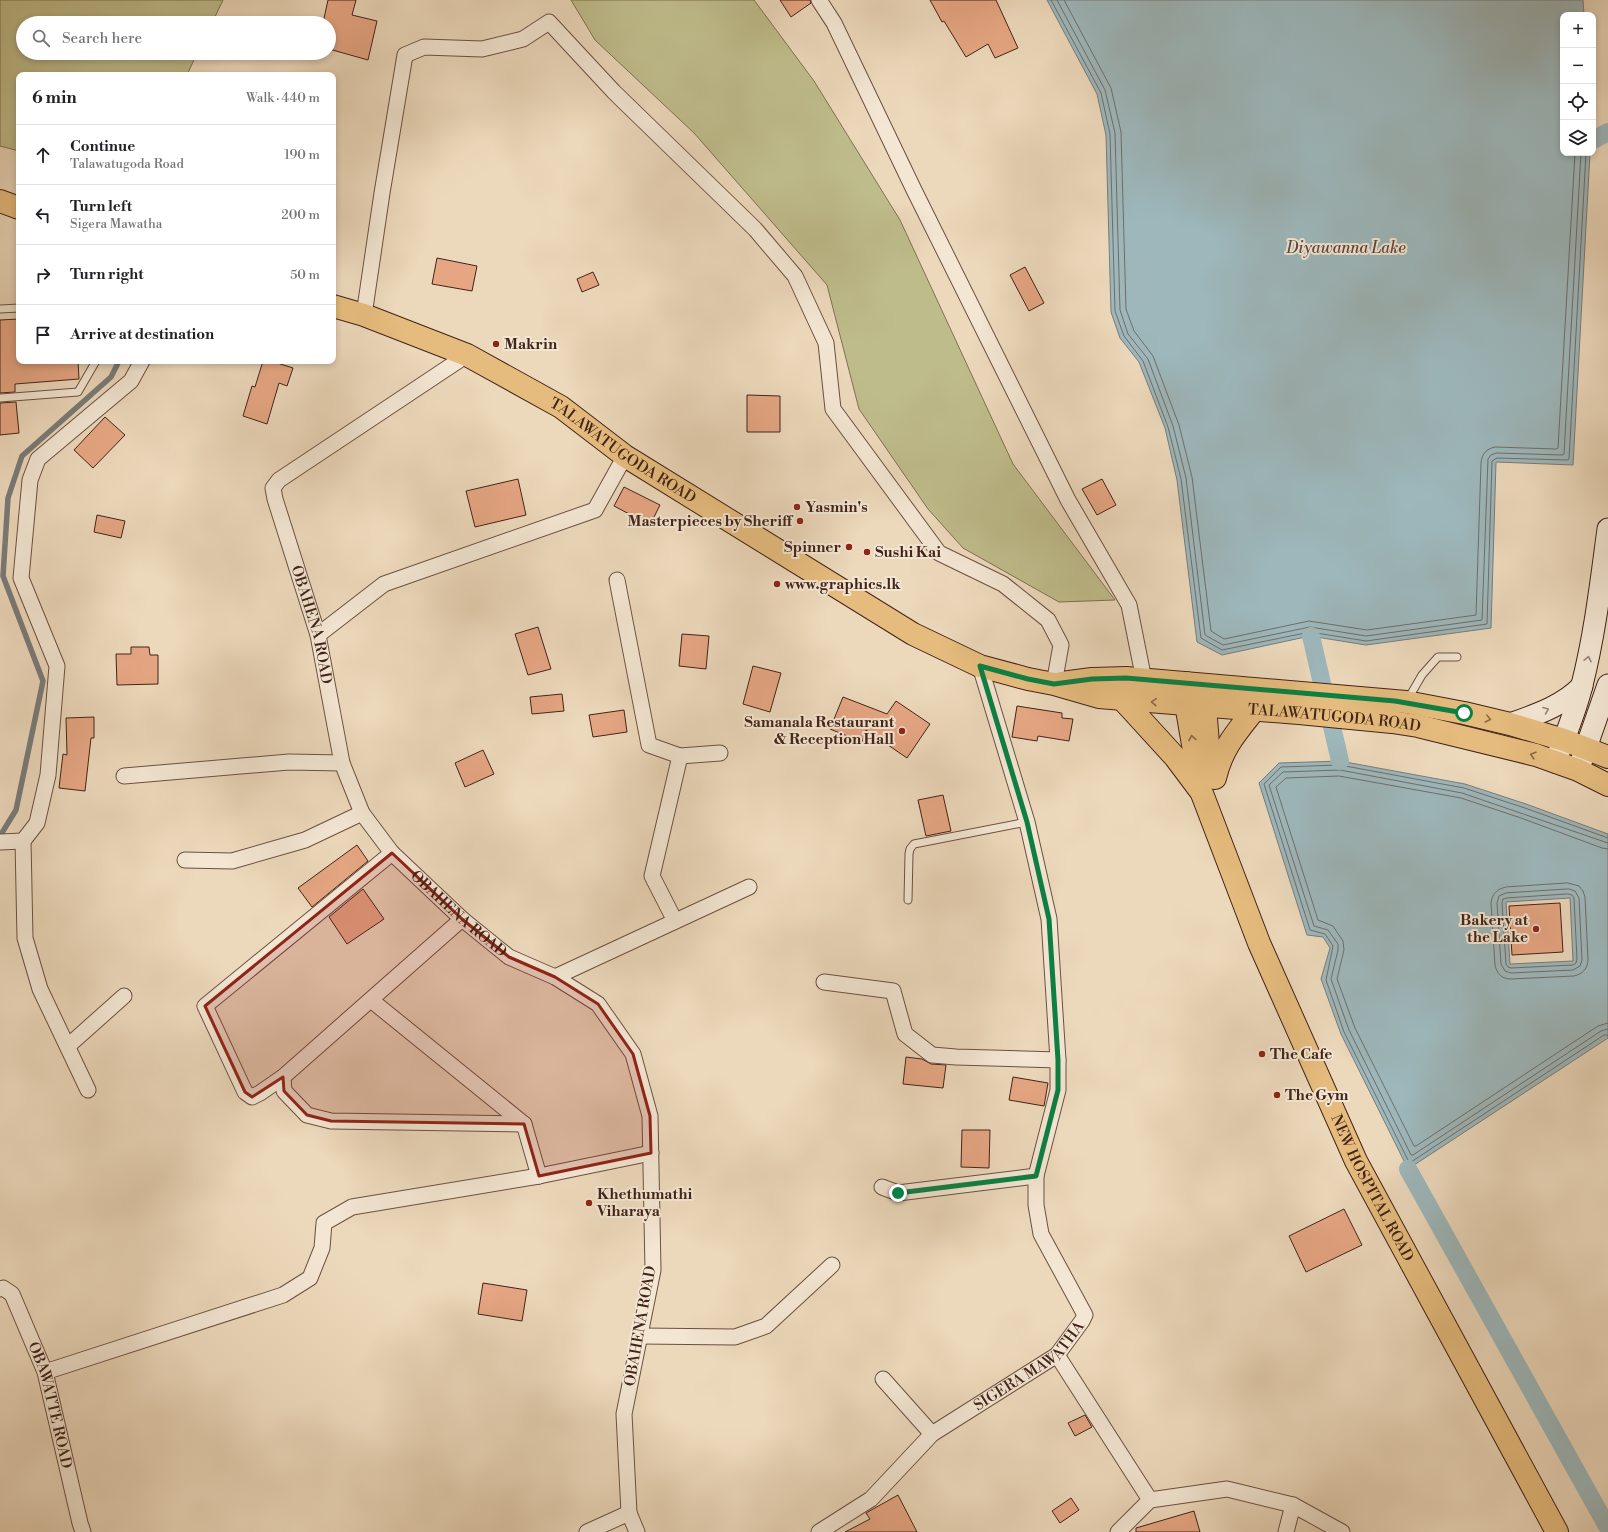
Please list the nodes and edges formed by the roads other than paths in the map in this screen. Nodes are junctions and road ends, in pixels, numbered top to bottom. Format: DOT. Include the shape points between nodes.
graph roads {
  1 [pos="818,0"];
  2 [pos="0,201"];
  3 [pos="16,207"];
  4 [pos="336,307"];
  5 [pos="16,308"];
  6 [pos="0,309"];
  7 [pos="364,315"];
  8 [pos="468,355"];
  9 [pos="94,364"];
  10 [pos="140,364"];
  11 [pos="0,398"];
  12 [pos="625,456"];
  13 [pos="1608,529"];
  14 [pos="617,580"];
  15 [pos="318,635"];
  16 [pos="1457,657"];
  17 [pos="980,666"];
  18 [pos="1144,680"];
  19 [pos="1054,684"];
  20 [pos="1608,685"];
  21 [pos="1582,686"];
  22 [pos="1196,694"];
  23 [pos="1122,699"];
  24 [pos="1300,702"];
  25 [pos="1398,708"];
  26 [pos="1254,709"];
  27 [pos="1510,724"];
  28 [pos="1564,740"];
  29 [pos="1587,749"];
  30 [pos="720,753"];
  31 [pos="680,756"];
  32 [pos="1608,757"];
  33 [pos="1555,762"];
  34 [pos="342,764"];
  35 [pos="1578,770"];
  36 [pos="124,776"];
  37 [pos="1608,785"];
  38 [pos="1207,791"];
  39 [pos="362,813"];
  40 [pos="1027,822"];
  41 [pos="24,841"];
  42 [pos="0,842"];
  43 [pos="392,853"];
  44 [pos="185,860"];
  45 [pos="749,887"];
  46 [pos="908,900"];
  47 [pos="462,919"];
  48 [pos="675,921"];
  49 [pos="555,977"];
  50 [pos="824,982"];
  51 [pos="124,996"];
  52 [pos="370,1000"];
  53 [pos="68,1046"];
  54 [pos="1058,1060"];
  55 [pos="283,1076"];
  56 [pos="88,1090"];
  57 [pos="524,1124"];
  58 [pos="651,1153"];
  59 [pos="539,1176"];
  60 [pos="1036,1176"];
  61 [pos="882,1187"];
  62 [pos="832,1265"];
  63 [pos="0,1289"];
  64 [pos="640,1336"];
  65 [pos="1058,1355"];
  66 [pos="45,1372"];
  67 [pos="883,1379"];
  68 [pos="932,1434"];
  69 [pos="1150,1500"];
  70 [pos="1292,1505"];
  71 [pos="628,1513"];
  72 [pos="83,1532"];
  73 [pos="587,1532"];
  74 [pos="637,1532"];
  75 [pos="819,1532"];
  76 [pos="1118,1532"];
  77 [pos="1286,1532"];
  78 [pos="1342,1532"];
  79 [pos="1557,1532"];
  1 -- 18 [label="street" via="834,23 1068,500 1129,605"];
  2 -- 3 [label="main road"];
  4 -- 7 [label="main road, TALAWATUGODA ROAD"];
  5 -- 6 [label="lane"];
  7 -- 8 [label="main road, TALAWATUGODA ROAD"];
  7 -- 19 [label="street" via="405,55 424,47 482,49 523,39 549,22 614,92 755,229 795,276 826,343 833,410 939,553 1003,584 1048,620 1061,645"];
  8 -- 12 [label="main road, TALAWATUGODA ROAD" via="561,408"];
  8 -- 15 [label="street, OBAHENA ROAD" via="279,480 273,488"];
  9 -- 11 [label="lane" via="78,392"];
  10 -- 41 [label="street" via="130,381 38,459 30,480 21,578 57,666 48,775 37,823"];
  12 -- 15 [label="street" via="595,510 384,584"];
  12 -- 17 [label="main road, TALAWATUGODA ROAD" via="913,634"];
  21 -- 13 [label="main road, one-way" via="1594,630"];
  14 -- 31 [label="street" via="649,745"];
  15 -- 34 [label="street, OBAHENA ROAD"];
  16 -- 25 [label="lane" via="1438,657"];
  17 -- 19 [label="main road, TALAWATUGODA ROAD"];
  17 -- 40 [label="street, SIGERA MAWATHA"];
  18 -- 19 [label="main road, TALAWATUGODA ROAD" via="1105,679"];
  18 -- 22 [label="main road, TALAWATUGODA ROAD"];
  19 -- 23 [label="main road, TALAWATUGODA ROAD" via="1099,697"];
  20 -- 29 [label="main road"];
  27 -- 21 [label="main road, one-way" via="1550,709 1575,694"];
  21 -- 28 [label="main road"];
  22 -- 23 [label="main road, TALAWATUGODA ROAD, one-way"];
  22 -- 24 [label="main road, TALAWATUGODA ROAD"];
  22 -- 26 [label="main road, TALAWATUGODA ROAD"];
  22 -- 38 [label="main road, NEW HOSPITAL ROAD"];
  23 -- 38 [label="main road"];
  24 -- 25 [label="main road, TALAWATUGODA ROAD"];
  24 -- 26 [label="main road, TALAWATUGODA ROAD"];
  25 -- 27 [label="main road, TALAWATUGODA ROAD, one-way" via="1464,713"];
  33 -- 25 [label="main road, TALAWATUGODA ROAD, one-way" via="1494,744"];
  26 -- 38 [label="main road" via="1226,746"];
  27 -- 28 [label="main road, TALAWATUGODA ROAD"];
  28 -- 29 [label="main road, TALAWATUGODA ROAD"];
  28 -- 33 [label="main road"];
  29 -- 32 [label="main road, TALAWATUGODA ROAD"];
  29 -- 35 [label="main road"];
  30 -- 31 [label="street"];
  31 -- 48 [label="street" via="652,876"];
  33 -- 35 [label="main road, TALAWATUGODA ROAD"];
  34 -- 36 [label="street" via="289,762"];
  34 -- 39 [label="street, OBAHENA ROAD"];
  35 -- 37 [label="main road, TALAWATUGODA ROAD"];
  38 -- 79 [label="main road, NEW HOSPITAL ROAD" via="1216,830 1259,943 1356,1161"];
  39 -- 43 [label="street, OBAHENA ROAD"];
  39 -- 44 [label="street" via="305,840 232,861"];
  40 -- 46 [label="lane" via="914,844 910,849"];
  40 -- 54 [label="street, SIGERA MAWATHA" via="1049,919"];
  41 -- 42 [label="street"];
  41 -- 53 [label="street" via="25,938 40,989"];
  43 -- 47 [label="street, OBAHENA ROAD"];
  43 -- 55 [label="street" via="205,1006 245,1092 252,1096 260,1093"];
  45 -- 48 [label="street"];
  47 -- 49 [label="street, OBAHENA ROAD" via="509,957"];
  47 -- 52 [label="street"];
  48 -- 49 [label="street"];
  49 -- 58 [label="street, OBAHENA ROAD" via="598,1004 633,1054 650,1116"];
  50 -- 54 [label="street" via="893,991 905,1034 932,1055"];
  51 -- 53 [label="street"];
  52 -- 55 [label="street"];
  52 -- 57 [label="street"];
  53 -- 56 [label="street"];
  54 -- 60 [label="street, SIGERA MAWATHA" via="1058,1090"];
  55 -- 57 [label="street" via="284,1091 307,1115 331,1121"];
  57 -- 59 [label="street"];
  58 -- 59 [label="street"];
  58 -- 64 [label="street, OBAHENA ROAD" via="653,1270"];
  59 -- 66 [label="street" via="352,1207 324,1223 322,1248 310,1278 284,1295"];
  60 -- 61 [label="street" via="898,1193"];
  60 -- 65 [label="street, SIGERA MAWATHA" via="1036,1205 1041,1234 1085,1315"];
  62 -- 64 [label="street" via="766,1326 735,1337"];
  63 -- 66 [label="street, OBAWATTE ROAD" via="3,1288 12,1294"];
  64 -- 71 [label="street, OBAHENA ROAD" via="624,1414"];
  65 -- 68 [label="street, SIGERA MAWATHA"];
  65 -- 69 [label="street"];
  66 -- 72 [label="street, OBAWATTE ROAD"];
  67 -- 68 [label="street"];
  68 -- 75 [label="street, SIGERA MAWATHA" via="871,1499"];
  69 -- 70 [label="street" via="1227,1489"];
  69 -- 76 [label="street"];
  70 -- 77 [label="street"];
  70 -- 78 [label="street"];
  71 -- 73 [label="street"];
  71 -- 74 [label="street, OBAHENA ROAD"];
}
